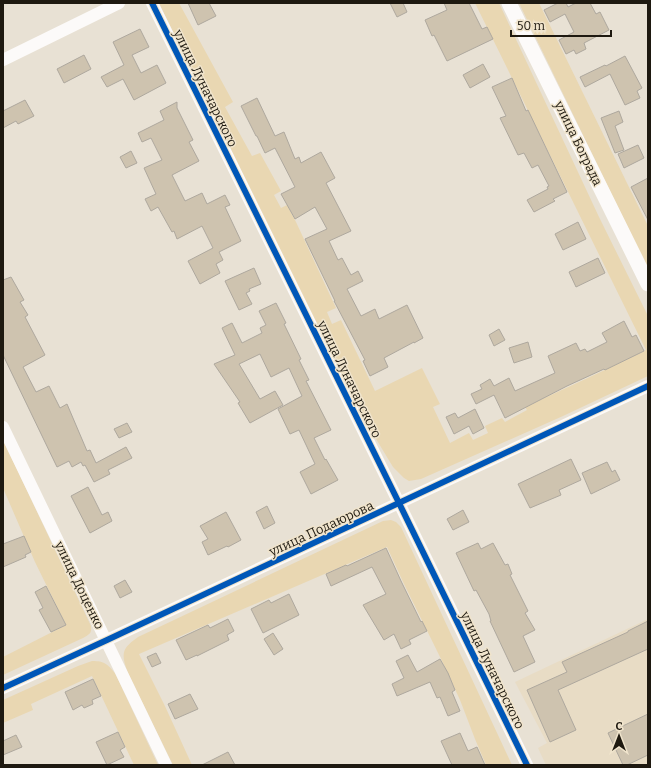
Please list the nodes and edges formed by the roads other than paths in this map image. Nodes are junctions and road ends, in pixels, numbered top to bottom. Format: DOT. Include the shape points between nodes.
graph roads {
  1 [pos="119,3"];
  2 [pos="152,3"];
  3 [pos="509,3"];
  4 [pos="3,60"];
  5 [pos="648,284"];
  6 [pos="648,386"];
  7 [pos="3,427"];
  8 [pos="399,503"];
  9 [pos="107,640"];
  10 [pos="3,688"];
  11 [pos="166,765"];
  12 [pos="527,765"];
  1 -- 4 [label="street"];
  2 -- 8 [label="street, улица Луначарского"];
  3 -- 5 [label="street, улица Бограда"];
  6 -- 8 [label="street, улица Подаюрова"];
  7 -- 9 [label="street, улица Доценко"];
  8 -- 9 [label="street, улица Подаюрова"];
  8 -- 12 [label="street, улица Луначарского"];
  9 -- 10 [label="street, улица Подаюрова"];
  9 -- 11 [label="street, улица Доценко"];
}
